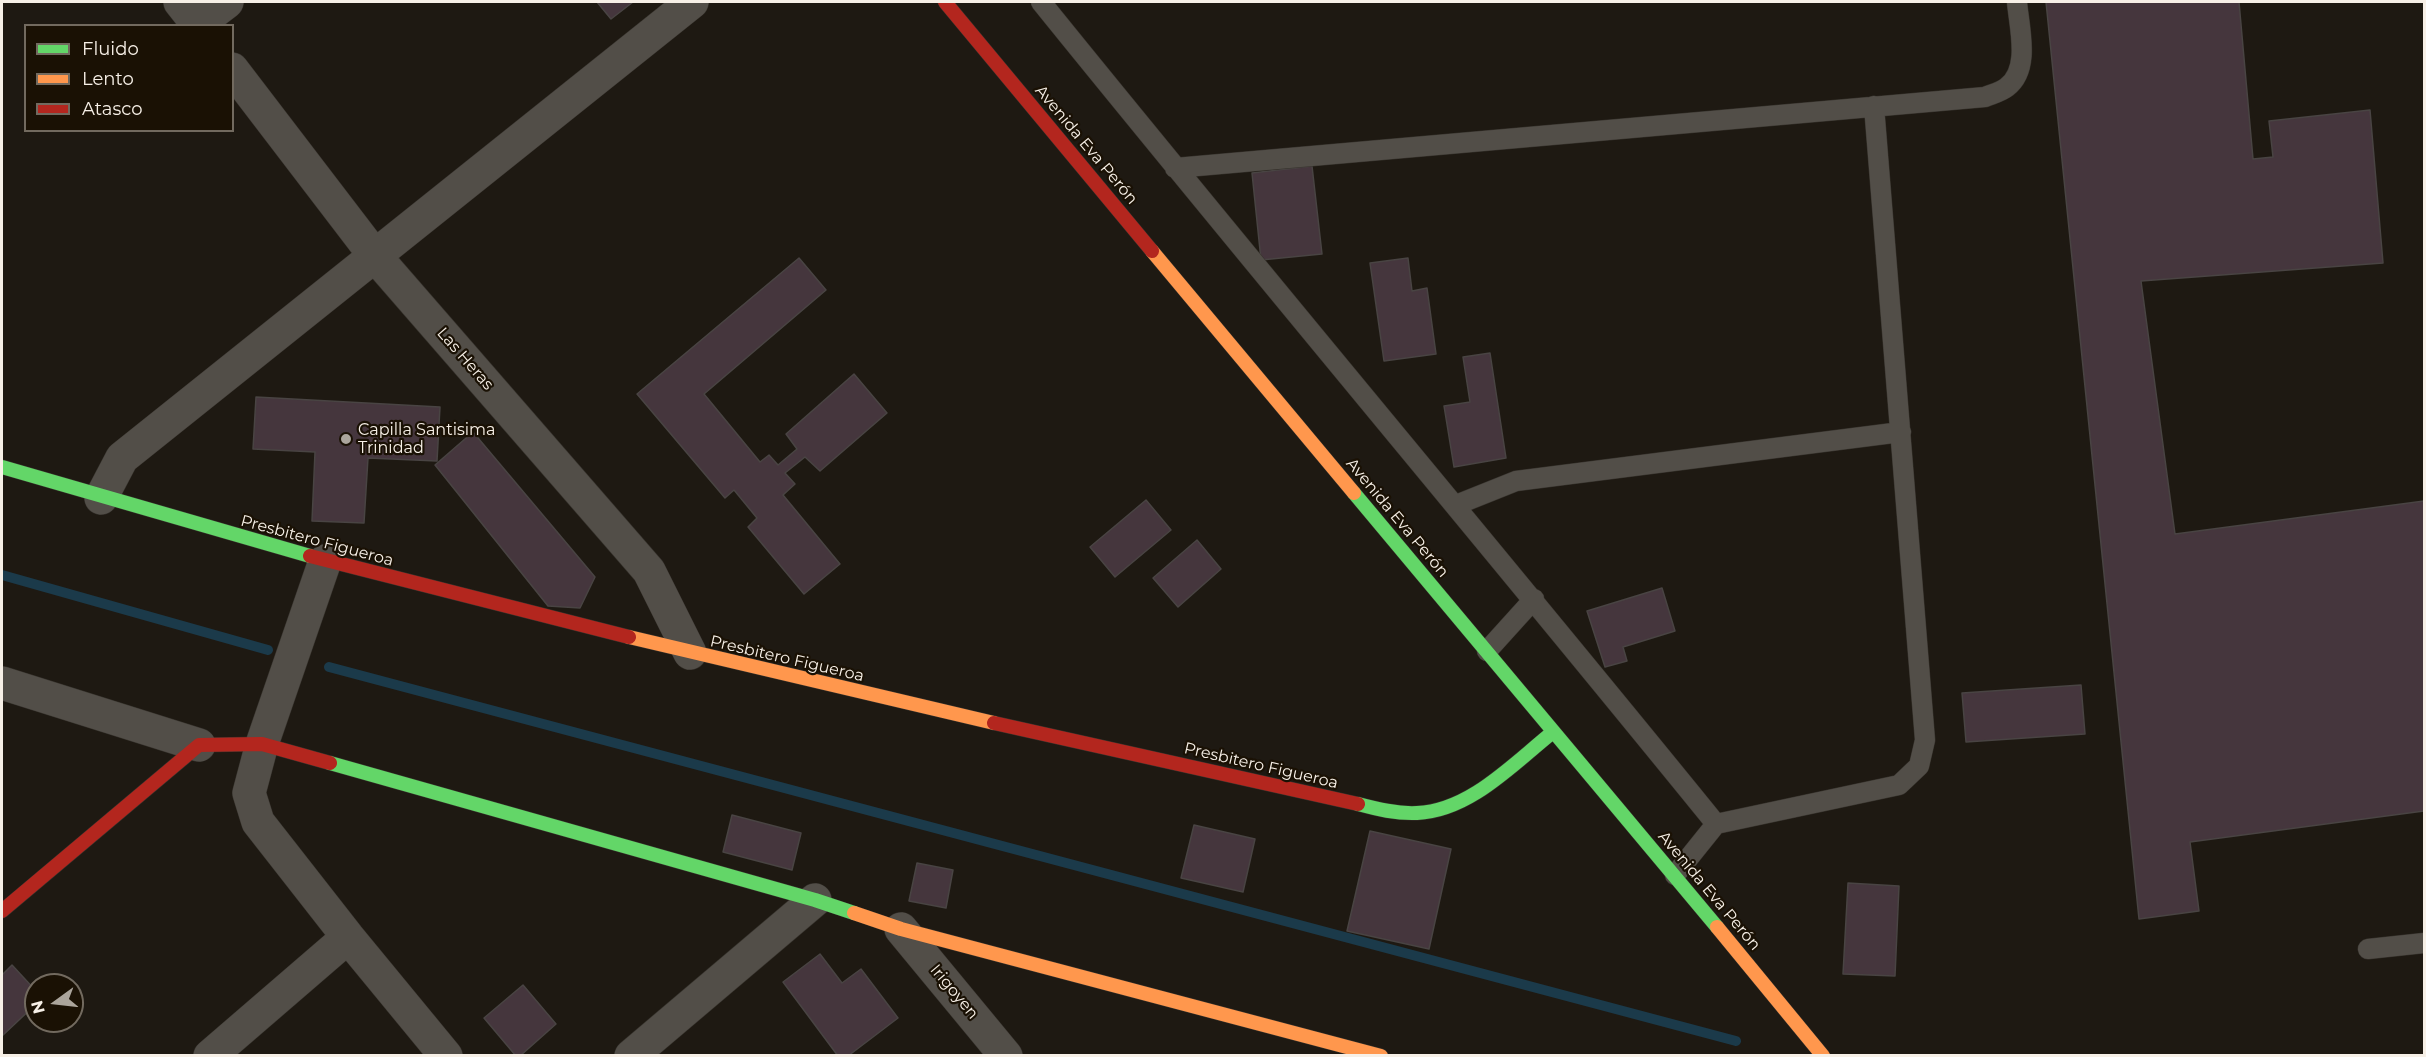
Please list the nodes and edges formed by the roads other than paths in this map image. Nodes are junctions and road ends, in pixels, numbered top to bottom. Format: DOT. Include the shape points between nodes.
graph roads {
  1 [pos="227,2"];
  2 [pos="692,2"];
  3 [pos="945,2"];
  4 [pos="1041,2"];
  5 [pos="2017,2"];
  6 [pos="192,17"];
  7 [pos="234,72"];
  8 [pos="1874,106"];
  9 [pos="1175,168"];
  10 [pos="375,256"];
  11 [pos="1901,432"];
  12 [pos="2,467"];
  13 [pos="101,498"];
  14 [pos="1456,505"];
  15 [pos="325,561"];
  16 [pos="1534,599"];
  17 [pos="1487,651"];
  18 [pos="690,653"];
  19 [pos="2,683"];
  20 [pos="1553,732"];
  21 [pos="262,744"];
  22 [pos="199,745"];
  23 [pos="1716,824"];
  24 [pos="1675,874"];
  25 [pos="815,900"];
  26 [pos="2,911"];
  27 [pos="901,929"];
  28 [pos="348,937"];
  29 [pos="2424,943"];
  30 [pos="2368,949"];
  31 [pos="210,1056"];
  32 [pos="446,1056"];
  33 [pos="631,1056"];
  34 [pos="1006,1056"];
  35 [pos="1381,1056"];
  36 [pos="1823,1056"];
  1 -- 6 [label="street"];
  2 -- 10 [label="street"];
  3 -- 17 [label="street, Avenida Eva Perón"];
  4 -- 9 [label="lane"];
  5 -- 8 [label="lane" via="2022,50 2018,73 2007,88 1985,97"];
  7 -- 10 [label="street, Las Heras"];
  8 -- 9 [label="lane"];
  8 -- 11 [label="lane"];
  9 -- 14 [label="lane"];
  10 -- 13 [label="street" via="122,458"];
  10 -- 18 [label="street, Las Heras" via="650,571"];
  11 -- 14 [label="lane" via="1516,481"];
  11 -- 23 [label="lane" via="1925,740 1918,766 1899,785"];
  12 -- 13 [label="street, Presbitero Figueroa"];
  13 -- 15 [label="street, Presbitero Figueroa"];
  14 -- 16 [label="lane"];
  15 -- 18 [label="street, Presbitero Figueroa"];
  15 -- 21 [label="street"];
  16 -- 17 [label="lane"];
  16 -- 23 [label="lane"];
  17 -- 20 [label="street, Avenida Eva Perón"];
  18 -- 20 [label="street, Presbitero Figueroa" via="1383,810 1420,813 1453,804 1481,788"];
  19 -- 22 [label="street"];
  20 -- 24 [label="street, Avenida Eva Perón"];
  21 -- 22 [label="street"];
  21 -- 25 [label="street"];
  21 -- 28 [label="street" via="249,793 258,822"];
  22 -- 26 [label="street"];
  23 -- 24 [label="lane"];
  24 -- 36 [label="street, Avenida Eva Perón"];
  25 -- 27 [label="street"];
  25 -- 33 [label="street"];
  27 -- 34 [label="street, Irigoyen"];
  27 -- 35 [label="street"];
  28 -- 31 [label="street"];
  28 -- 32 [label="street"];
  29 -- 30 [label="lane"];
}
